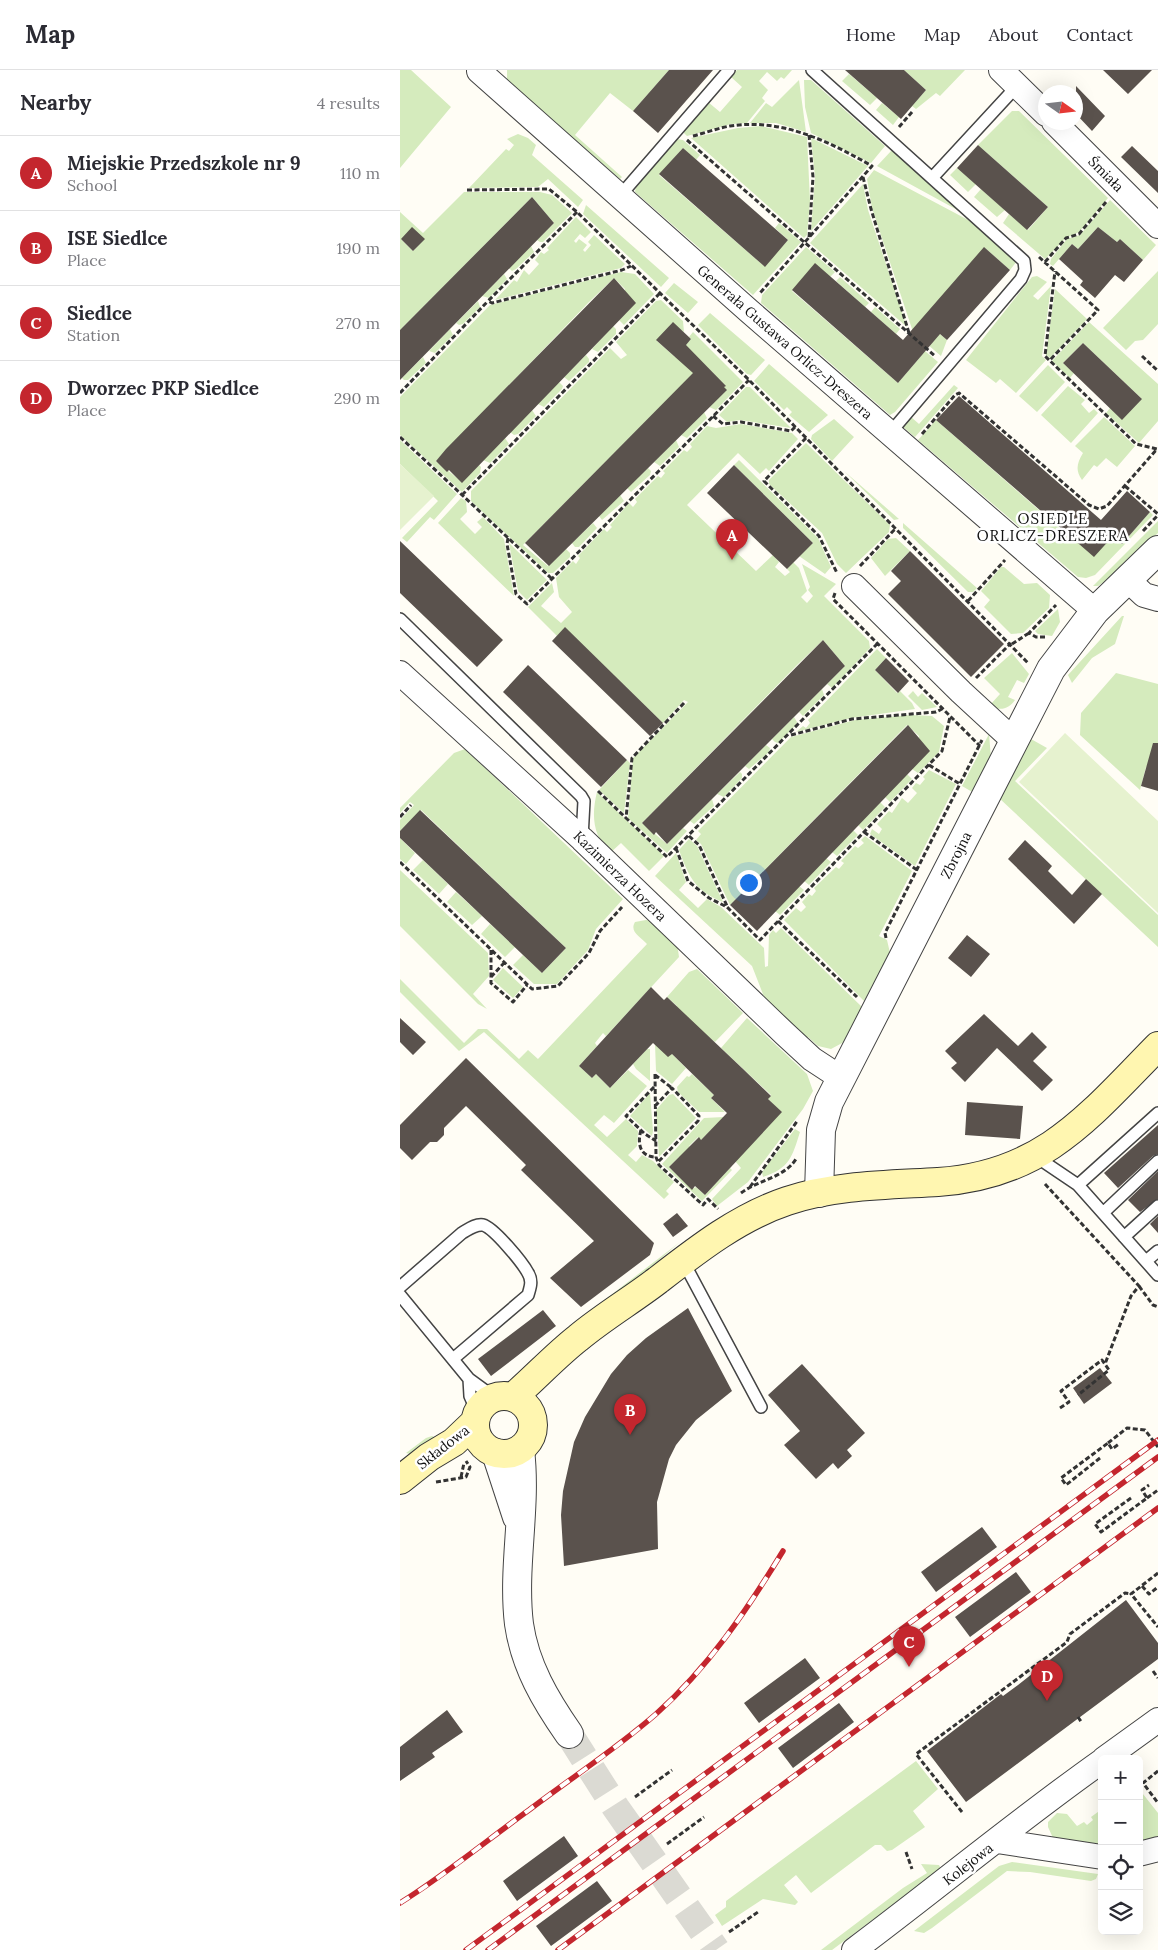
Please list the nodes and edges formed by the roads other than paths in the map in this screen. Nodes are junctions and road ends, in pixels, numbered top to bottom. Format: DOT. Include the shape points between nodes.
graph roads {
  1 [pos="729,70"];
  2 [pos="812,70"];
  3 [pos="478,71"];
  4 [pos="1009,78"];
  5 [pos="1038,106"];
  6 [pos="1062,130"];
  7 [pos="932,178"];
  8 [pos="619,197"];
  9 [pos="1158,226"];
  10 [pos="890,433"];
  11 [pos="1148,543"];
  12 [pos="1128,580"];
  13 [pos="847,582"];
  14 [pos="1158,599"];
  15 [pos="1095,611"];
  16 [pos="400,619"];
  17 [pos="400,673"];
  18 [pos="1013,740"];
  19 [pos="582,839"];
  20 [pos="1158,1046"];
  21 [pos="841,1078"];
  22 [pos="1158,1113"];
  23 [pos="1035,1156"];
  24 [pos="1158,1161"];
  25 [pos="1078,1185"];
  26 [pos="819,1193"];
  27 [pos="1158,1206"];
  28 [pos="1103,1213"];
  29 [pos="1124,1237"];
  30 [pos="1158,1250"];
  31 [pos="683,1261"];
  32 [pos="1146,1262"];
  33 [pos="1158,1275"];
  34 [pos="400,1287"];
  35 [pos="400,1295"];
  36 [pos="453,1359"];
  37 [pos="469,1379"];
  38 [pos="498,1408"];
  39 [pos="761,1408"];
  40 [pos="491,1453"];
  41 [pos="406,1476"];
  42 [pos="1158,1720"];
  43 [pos="569,1734"];
  44 [pos="1110,1755"];
  45 [pos="1098,1764"];
  46 [pos="1038,1806"];
  47 [pos="997,1841"];
  48 [pos="1050,1848"];
  49 [pos="1158,1850"];
  50 [pos="1143,1853"];
  51 [pos="1098,1856"];
  52 [pos="854,1950"];
  1 -- 8 [label="lane"];
  2 -- 7 [label="lane"];
  3 -- 8 [label="street, Generała Gustawa Orlicz-Dreszera"];
  4 -- 5 [label="street"];
  4 -- 7 [label="lane"];
  6 -- 9 [label="street, Śmiała"];
  7 -- 10 [label="lane" via="1024,261 1025,270 1021,279"];
  8 -- 10 [label="street, Generała Gustawa Orlicz-Dreszera"];
  10 -- 15 [label="street, Generała Gustawa Orlicz-Dreszera"];
  11 -- 12 [label="street, Zbrojna"];
  12 -- 14 [label="street" via="1144,595"];
  12 -- 15 [label="street, Zbrojna"];
  13 -- 18 [label="street"];
  15 -- 18 [label="street, Zbrojna" via="1051,669"];
  16 -- 19 [label="lane" via="582,796"];
  17 -- 19 [label="street, Kazimierza Hozera"];
  18 -- 21 [label="street, Zbrojna" via="950,870"];
  19 -- 21 [label="street, Kazimierza Hozera" via="812,1060"];
  20 -- 23 [label="main road, Składowa" via="1092,1114 1064,1138"];
  21 -- 26 [label="street, Zbrojna" via="820,1130"];
  22 -- 25 [label="lane"];
  23 -- 25 [label="lane"];
  23 -- 26 [label="main road, Składowa" via="976,1178"];
  24 -- 28 [label="lane"];
  25 -- 28 [label="lane"];
  26 -- 31 [label="main road, Składowa" via="788,1200 740,1221"];
  27 -- 29 [label="lane"];
  28 -- 29 [label="lane"];
  29 -- 32 [label="lane"];
  30 -- 32 [label="lane"];
  31 -- 38 [label="main road, Składowa" via="579,1337"];
  31 -- 39 [label="lane"];
  32 -- 33 [label="lane"];
  34 -- 36 [label="lane" via="462,1233 472,1226 481,1225 491,1228 529,1274 528,1296"];
  35 -- 36 [label="lane"];
  36 -- 37 [label="lane"];
  37 -- 38 [label="lane"];
  37 -- 38 [label="lane" via="470,1396"];
  38 -- 40 [label="main road" via="477,1436"];
  38 -- 40 [label="main road" via="533,1419 532,1436"];
  38 -- 41 [label="main road, Składowa"];
  40 -- 41 [label="main road, Składowa"];
  40 -- 43 [label="street" via="520,1526 517,1602 525,1649 547,1702"];
  42 -- 44 [label="street"];
  45 -- 46 [label="street"];
  46 -- 47 [label="street"];
  46 -- 48 [label="street" via="1038,1824"];
  47 -- 48 [label="street, Kolejowa"];
  47 -- 52 [label="street, Kolejowa"];
  48 -- 51 [label="street, Kolejowa"];
  49 -- 50 [label="street"];
}
